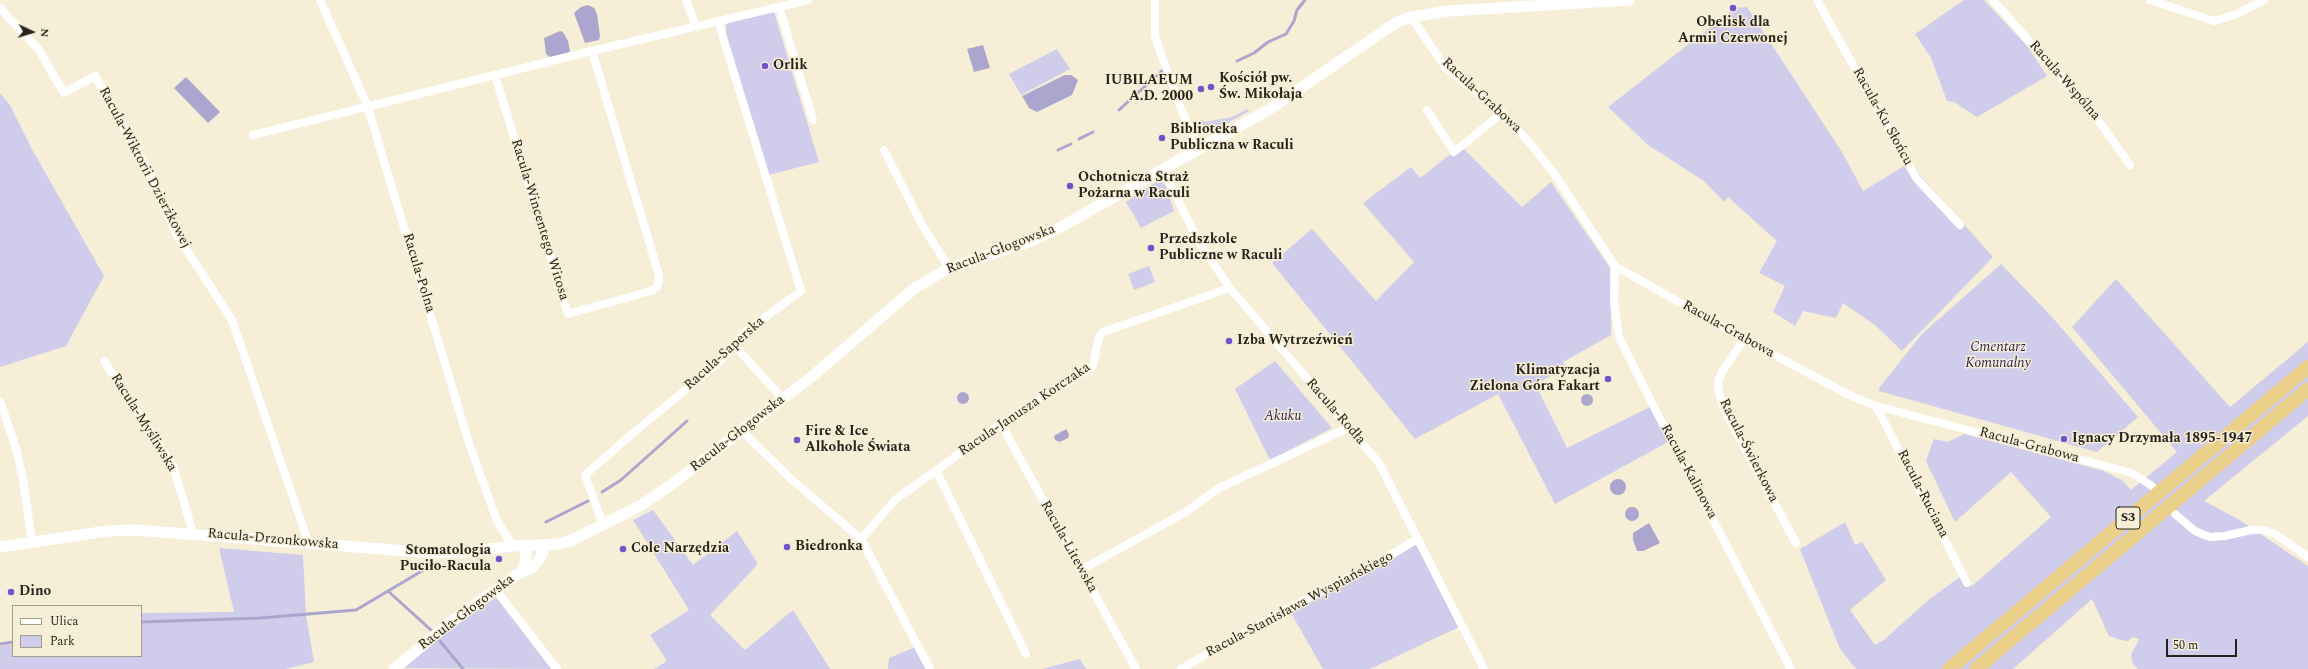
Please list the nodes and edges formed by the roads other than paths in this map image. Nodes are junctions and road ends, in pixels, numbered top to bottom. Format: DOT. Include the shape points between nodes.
graph roads {
  1 [pos="320,0"];
  2 [pos="686,0"];
  3 [pos="808,0"];
  4 [pos="1155,0"];
  5 [pos="1629,0"];
  6 [pos="1817,0"];
  7 [pos="1993,0"];
  8 [pos="2150,0"];
  9 [pos="2264,0"];
  10 [pos="779,7"];
  11 [pos="0,8"];
  12 [pos="1411,17"];
  13 [pos="718,21"];
  14 [pos="696,26"];
  15 [pos="592,50"];
  16 [pos="495,75"];
  17 [pos="367,105"];
  18 [pos="1427,110"];
  19 [pos="1502,113"];
  20 [pos="812,120"];
  21 [pos="253,135"];
  22 [pos="1200,148"];
  23 [pos="884,150"];
  24 [pos="2130,165"];
  25 [pos="1163,169"];
  26 [pos="1960,225"];
  27 [pos="1615,266"];
  28 [pos="949,268"];
  29 [pos="1230,288"];
  30 [pos="1744,339"];
  31 [pos="734,345"];
  32 [pos="104,361"];
  33 [pos="2308,367"];
  34 [pos="2308,389"];
  35 [pos="783,399"];
  36 [pos="0,401"];
  37 [pos="1876,406"];
  38 [pos="1001,424"];
  39 [pos="1348,428"];
  40 [pos="742,431"];
  41 [pos="936,470"];
  42 [pos="2152,486"];
  43 [pos="2176,514"];
  44 [pos="603,525"];
  45 [pos="193,533"];
  46 [pos="861,539"];
  47 [pos="1417,539"];
  48 [pos="32,542"];
  49 [pos="1796,543"];
  50 [pos="309,544"];
  51 [pos="546,545"];
  52 [pos="513,546"];
  53 [pos="527,546"];
  54 [pos="0,547"];
  55 [pos="2308,557"];
  56 [pos="1081,570"];
  57 [pos="521,572"];
  58 [pos="1967,583"];
  59 [pos="496,590"];
  60 [pos="1026,654"];
  61 [pos="394,669"];
  62 [pos="557,669"];
  63 [pos="930,669"];
  64 [pos="1136,669"];
  65 [pos="1182,669"];
  66 [pos="1484,669"];
  67 [pos="1791,669"];
  68 [pos="1949,669"];
  69 [pos="1976,669"];
  1 -- 17 [label="street, Racula-Polna"];
  2 -- 14 [label="street"];
  3 -- 10 [label="street"];
  4 -- 22 [label="street" via="1155,37 1181,109"];
  5 -- 12 [label="street, Racula-Głogowska" via="1449,11"];
  6 -- 26 [label="street, Racula-Ku Słońcu" via="1914,173"];
  7 -- 24 [label="street, Racula-Wspólna" via="2098,120"];
  8 -- 9 [label="street" via="2214,21 2237,14"];
  10 -- 13 [label="street"];
  10 -- 20 [label="street"];
  11 -- 50 [label="street, Racula-Wiktorii Dzierżkowej" via="39,50 64,93 95,76 145,165 177,235 232,320"];
  12 -- 19 [label="street, Racula-Grabowa" via="1446,68"];
  12 -- 22 [label="street, Racula-Głogowska" via="1384,30 1303,88"];
  13 -- 14 [label="street"];
  13 -- 31 [label="street, Racula-Saperska" via="801,287 799,293 745,332"];
  14 -- 15 [label="street"];
  15 -- 16 [label="street"];
  15 -- 16 [label="street, Racula-Wincentego Witosa" via="659,281 651,292 568,314"];
  16 -- 17 [label="street"];
  17 -- 21 [label="street"];
  17 -- 52 [label="street, Racula-Polna" via="469,443 498,521"];
  18 -- 19 [label="street" via="1454,152"];
  19 -- 27 [label="street, Racula-Grabowa" via="1553,172"];
  22 -- 25 [label="street, Racula-Głogowska"];
  23 -- 28 [label="street" via="921,223"];
  25 -- 28 [label="street, Racula-Głogowska" via="1045,235"];
  25 -- 29 [label="street, Racula-Rodła" via="1198,241"];
  27 -- 30 [label="street, Racula-Grabowa"];
  27 -- 67 [label="street, Racula-Kalinowa" via="1614,301 1619,337"];
  28 -- 35 [label="street, Racula-Głogowska" via="915,288"];
  29 -- 38 [label="street, Racula-Janusza Korczaka" via="1103,332 1099,337 1093,366"];
  29 -- 39 [label="street, Racula-Rodła"];
  30 -- 37 [label="street, Racula-Grabowa" via="1846,394"];
  30 -- 49 [label="street, Racula-Świerkowa" via="1722,372 1718,381 1719,393 1723,407"];
  31 -- 35 [label="street"];
  31 -- 44 [label="street, Racula-Saperska" via="716,364 585,475"];
  32 -- 45 [label="street, Racula-Myśliwska" via="173,466"];
  33 -- 68 [label="highway, S3"];
  34 -- 69 [label="highway, S3"];
  35 -- 40 [label="street, Racula-Głogowska"];
  36 -- 48 [label="street" via="23,478"];
  37 -- 42 [label="street, Racula-Grabowa" via="2132,473"];
  37 -- 58 [label="street, Racula-Ruciana"];
  38 -- 41 [label="street, Racula-Janusza Korczaka"];
  38 -- 56 [label="street, Racula-Litewska"];
  39 -- 47 [label="street, Racula-Rodła" via="1379,463"];
  39 -- 56 [label="street" via="1219,488 1184,513"];
  40 -- 44 [label="street, Racula-Głogowska" via="657,495"];
  40 -- 46 [label="street" via="790,478"];
  41 -- 46 [label="street, Racula-Janusza Korczaka" via="896,499"];
  41 -- 60 [label="street"];
  43 -- 55 [label="street" via="2195,531 2210,537 2263,530 2275,534"];
  44 -- 51 [label="street, Racula-Głogowska" via="570,541"];
  45 -- 48 [label="street, Racula-Drzonkowska" via="107,531"];
  45 -- 50 [label="street, Racula-Drzonkowska"];
  46 -- 63 [label="street"];
  47 -- 65 [label="street, Racula-Stanisława Wyspiańskiego"];
  47 -- 66 [label="street, Racula-Rodła"];
  48 -- 54 [label="street, Racula-Drzonkowska"];
  50 -- 52 [label="street, Racula-Drzonkowska" via="440,553"];
  51 -- 53 [label="street, Racula-Drzonkowska"];
  51 -- 57 [label="street, Racula-Głogowska" via="532,568"];
  52 -- 53 [label="street, Racula-Drzonkowska"];
  53 -- 57 [label="street"];
  56 -- 64 [label="street, Racula-Litewska"];
  57 -- 59 [label="street, Racula-Głogowska"];
  59 -- 61 [label="street, Racula-Głogowska" via="451,622"];
  59 -- 62 [label="street"];
}
